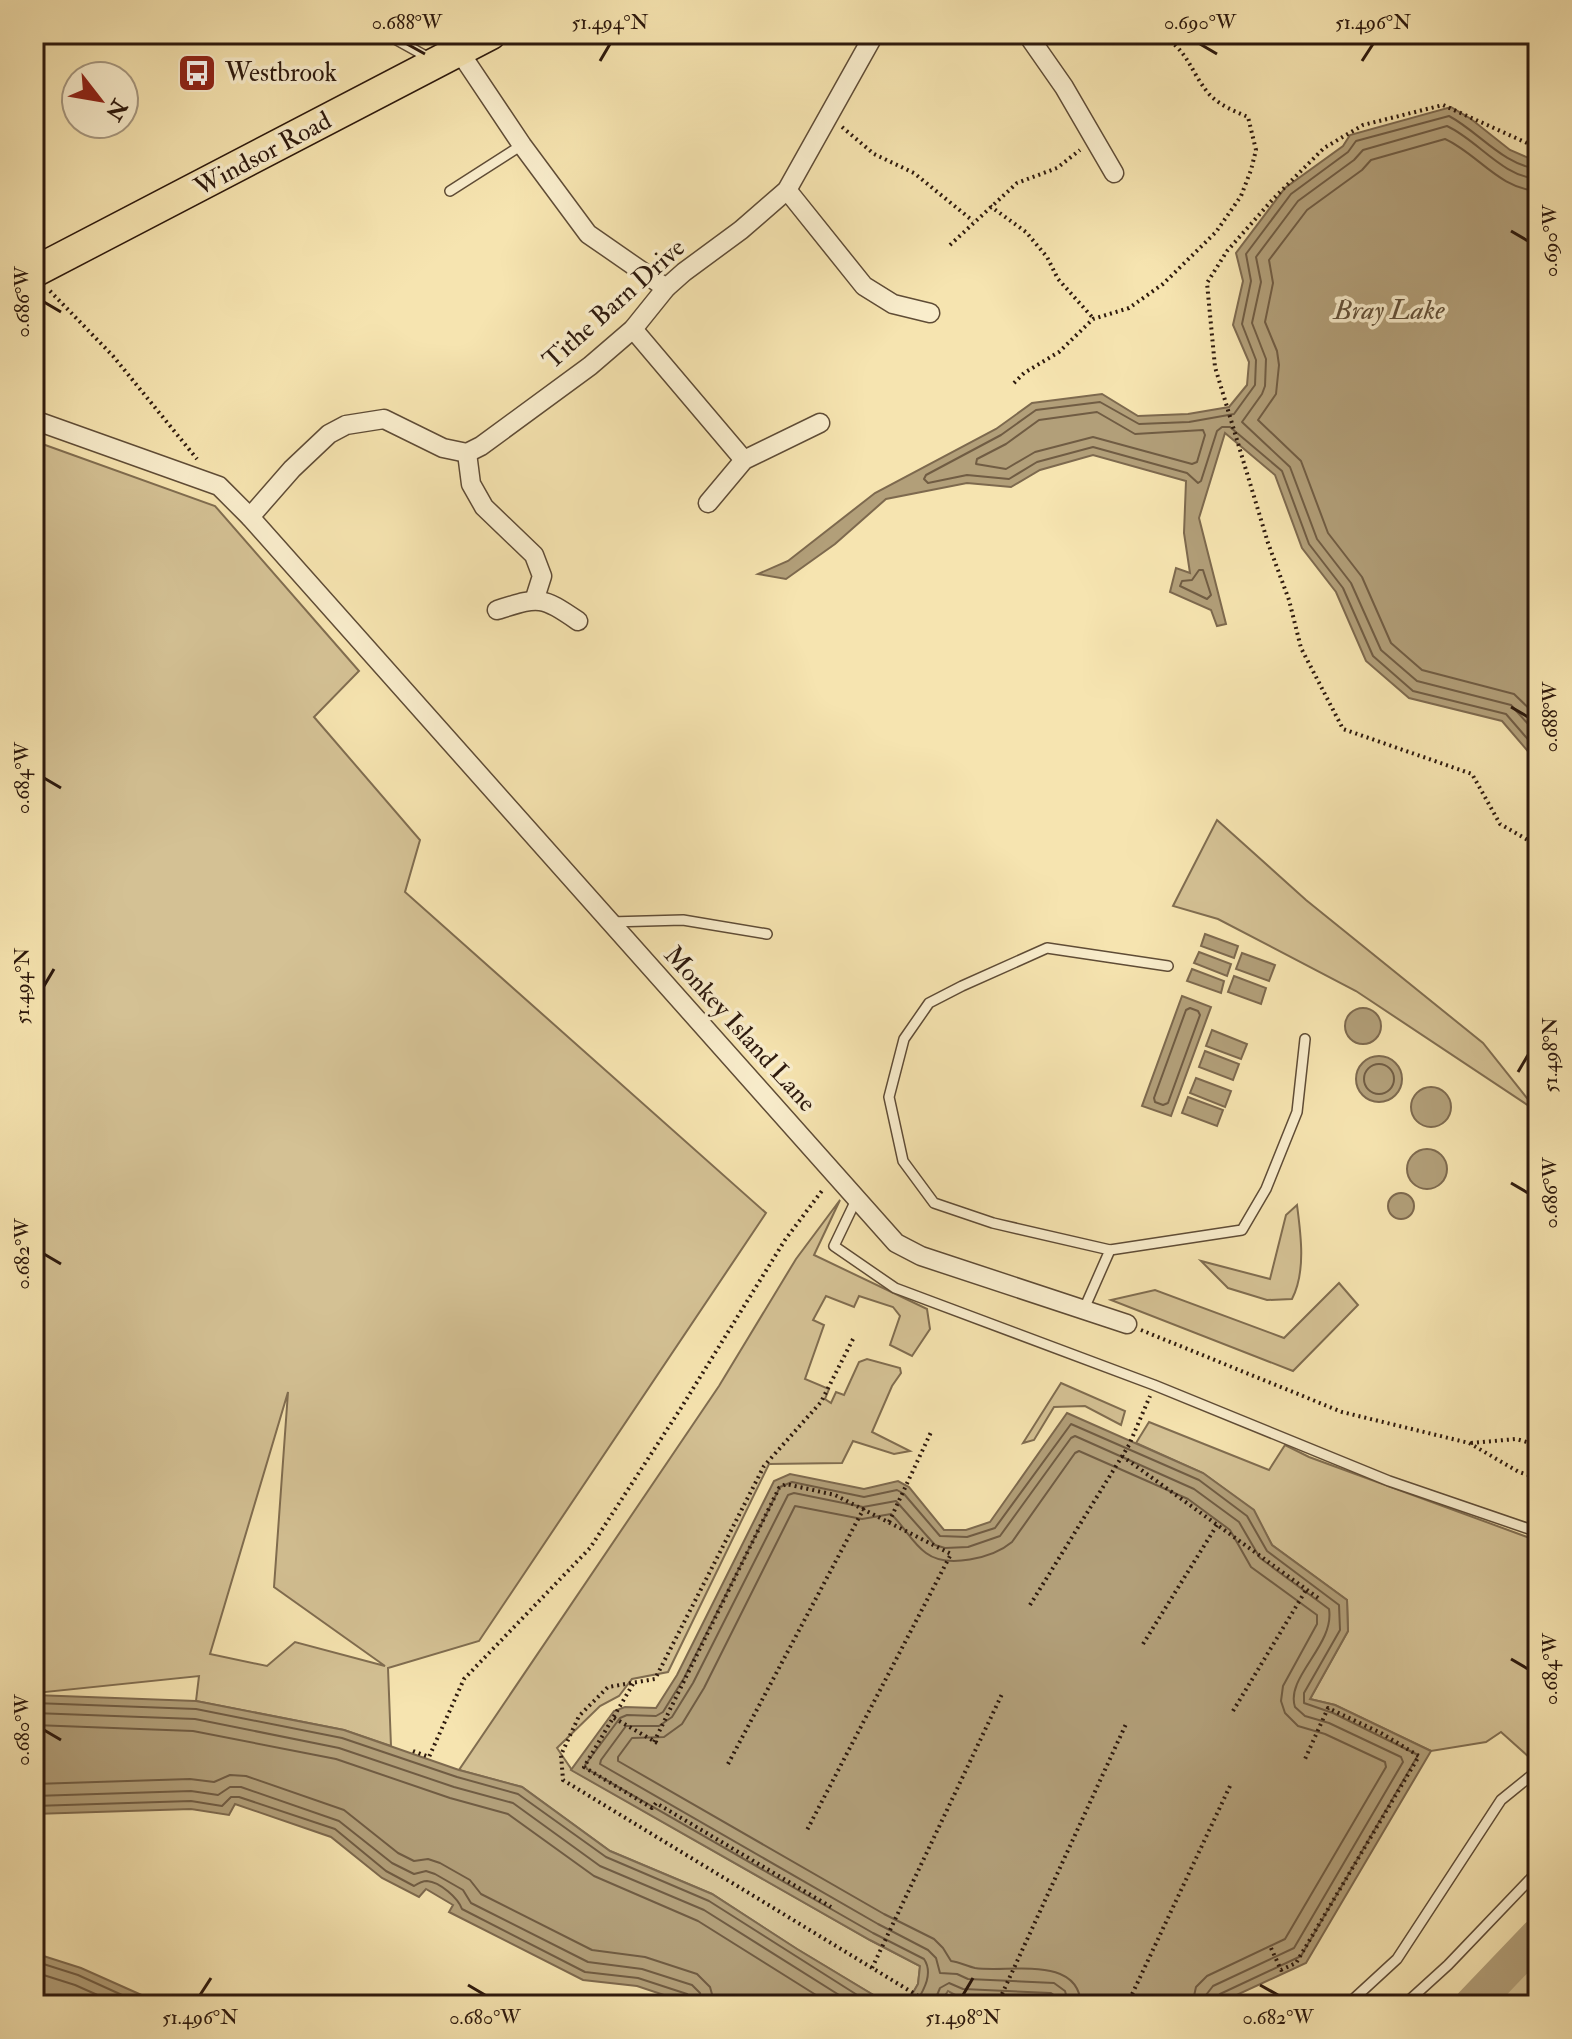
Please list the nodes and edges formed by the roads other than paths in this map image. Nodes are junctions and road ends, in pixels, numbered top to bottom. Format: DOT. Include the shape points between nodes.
graph roads {
  1 [pos="386,34"];
  2 [pos="491,34"];
  3 [pos="1027,34"];
  4 [pos="871,40"];
  5 [pos="448,56"];
  6 [pos="522,145"];
  7 [pos="1114,173"];
  8 [pos="787,190"];
  9 [pos="450,191"];
  10 [pos="37,276"];
  11 [pos="666,288"];
  12 [pos="930,313"];
  13 [pos="633,329"];
  14 [pos="34,420"];
  15 [pos="820,423"];
  16 [pos="467,453"];
  17 [pos="744,460"];
  18 [pos="708,503"];
  19 [pos="250,517"];
  20 [pos="535,598"];
  21 [pos="497,610"];
  22 [pos="578,621"];
  23 [pos="610,922"];
  24 [pos="767,934"];
  25 [pos="1168,966"];
  26 [pos="1305,1039"];
  27 [pos="856,1200"];
  28 [pos="1110,1250"];
  29 [pos="1084,1309"];
  30 [pos="1127,1324"];
  31 [pos="1538,1532"];
  32 [pos="1538,1770"];
  33 [pos="1538,1871"];
  34 [pos="1347,2005"];
  35 [pos="1404,2005"];
  1 -- 5 [label="lane"];
  2 -- 5 [label="main road, Windsor Road"];
  3 -- 7 [label="street"];
  4 -- 8 [label="street, Tithe Barn Drive"];
  5 -- 6 [label="street"];
  5 -- 10 [label="main road, Windsor Road"];
  6 -- 9 [label="lane"];
  6 -- 11 [label="street" via="588,234"];
  8 -- 11 [label="street, Tithe Barn Drive"];
  8 -- 12 [label="street" via="864,286 893,304"];
  11 -- 13 [label="street, Tithe Barn Drive"];
  13 -- 16 [label="street, Tithe Barn Drive" via="545,401"];
  13 -- 17 [label="street"];
  14 -- 19 [label="street, Monkey Island Lane" via="219,486"];
  15 -- 17 [label="street"];
  16 -- 19 [label="street" via="443,448 384,419 346,425 292,469"];
  16 -- 20 [label="street" via="471,484 484,507 534,555 542,576"];
  17 -- 18 [label="street"];
  19 -- 23 [label="street, Monkey Island Lane"];
  20 -- 21 [label="street"];
  20 -- 22 [label="street"];
  23 -- 24 [label="lane" via="683,920"];
  23 -- 27 [label="street, Monkey Island Lane"];
  25 -- 28 [label="lane" via="1047,948 962,986 929,1003 904,1039 889,1097 903,1161 934,1203 993,1223"];
  26 -- 28 [label="lane" via="1297,1112 1266,1189 1242,1230"];
  27 -- 29 [label="street, Monkey Island Lane" via="896,1243 921,1256"];
  27 -- 31 [label="lane" via="834,1246 895,1288 1389,1481"];
  28 -- 29 [label="lane"];
  29 -- 30 [label="street, Monkey Island Lane"];
  32 -- 34 [label="lane" via="1501,1800 1397,1959"];
  33 -- 35 [label="lane"];
}
